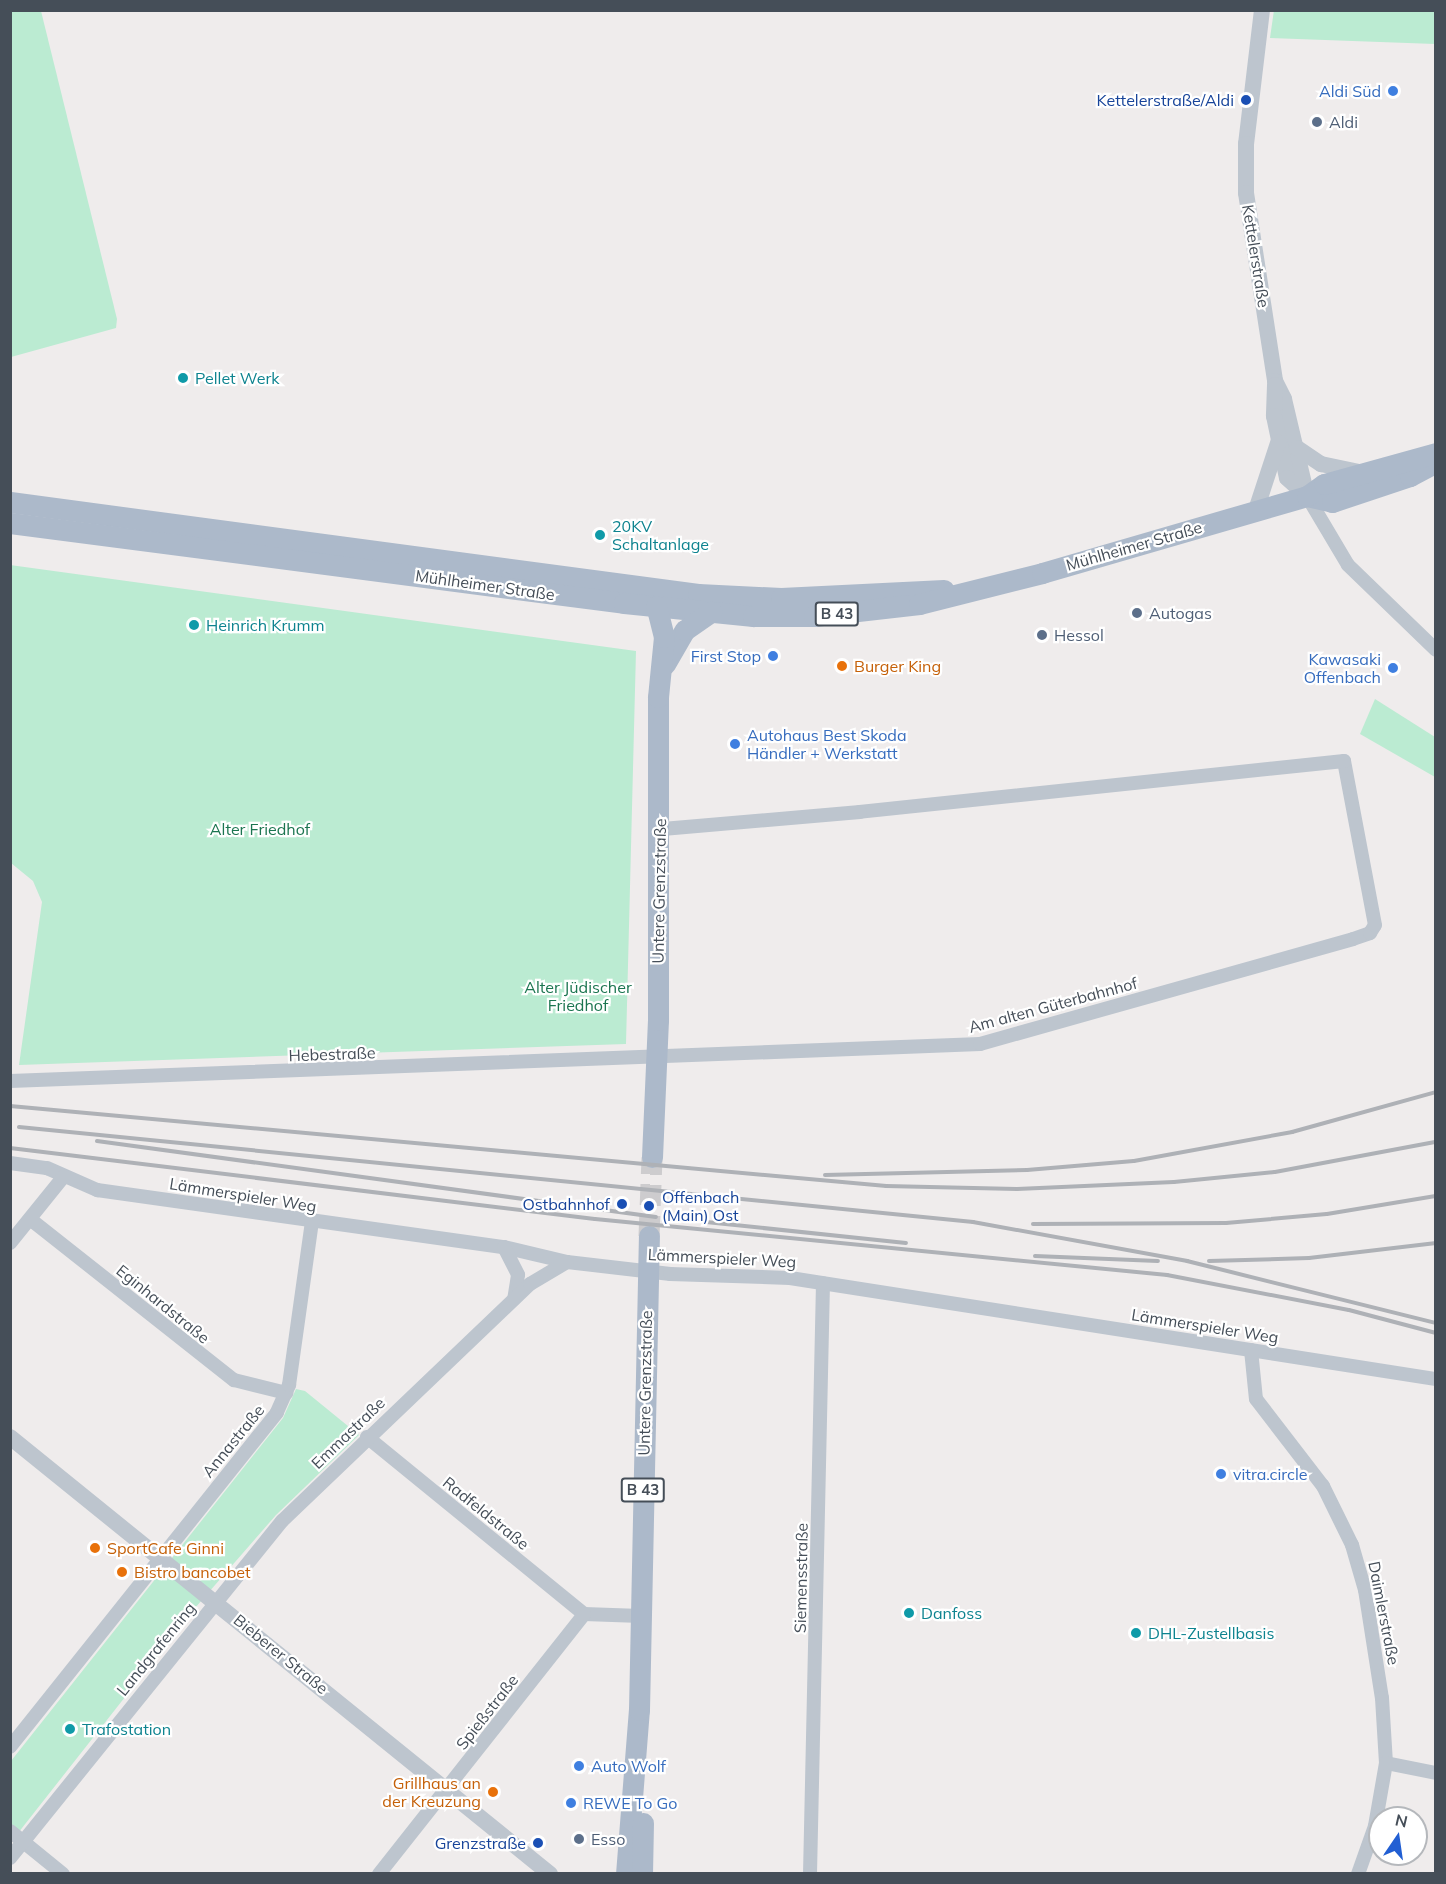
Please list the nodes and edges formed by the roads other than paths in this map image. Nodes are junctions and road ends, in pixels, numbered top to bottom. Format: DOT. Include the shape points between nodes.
graph roads {
  1 [pos="1262,10"];
  2 [pos="1275,381"];
  3 [pos="1278,442"];
  4 [pos="1297,448"];
  5 [pos="1436,453"];
  6 [pos="1436,462"];
  7 [pos="1361,473"];
  8 [pos="1307,496"];
  9 [pos="10,502"];
  10 [pos="1256,510"];
  11 [pos="10,523"];
  12 [pos="960,591"];
  13 [pos="658,598"];
  14 [pos="711,612"];
  15 [pos="1436,650"];
  16 [pos="662,668"];
  17 [pos="658,698"];
  18 [pos="660,829"];
  19 [pos="655,1060"];
  20 [pos="10,1082"];
  21 [pos="651,1157"];
  22 [pos="10,1163"];
  23 [pos="64,1176"];
  24 [pos="30,1219"];
  25 [pos="312,1222"];
  26 [pos="649,1236"];
  27 [pos="10,1243"];
  28 [pos="504,1247"];
  29 [pos="567,1262"];
  30 [pos="648,1271"];
  31 [pos="823,1283"];
  32 [pos="514,1299"];
  33 [pos="1251,1350"];
  34 [pos="1436,1379"];
  35 [pos="286,1393"];
  36 [pos="10,1437"];
  37 [pos="367,1437"];
  38 [pos="160,1557"];
  39 [pos="216,1601"];
  40 [pos="584,1614"];
  41 [pos="641,1616"];
  42 [pos="10,1747"];
  43 [pos="1386,1762"];
  44 [pos="1436,1773"];
  45 [pos="447,1790"];
  46 [pos="10,1831"];
  47 [pos="23,1841"];
  48 [pos="10,1858"];
  49 [pos="629,1871"];
  50 [pos="63,1874"];
  51 [pos="379,1874"];
  52 [pos="550,1874"];
  53 [pos="810,1874"];
  54 [pos="1358,1874"];
  1 -- 2 [label="street, Kettelerstraße" via="1245,178"];
  2 -- 3 [label="street"];
  2 -- 4 [label="street, Kettelerstraße"];
  3 -- 8 [label="street" via="1287,478"];
  3 -- 10 [label="street"];
  4 -- 7 [label="street" via="1321,464"];
  4 -- 8 [label="street, Kettelerstraße"];
  5 -- 7 [label="main road, Mühlheimer Straße / B 43"];
  6 -- 8 [label="main road, Mühlheimer Straße / B 43" via="1410,476 1332,502"];
  7 -- 8 [label="main road, Mühlheimer Straße / B 43" via="1324,484"];
  8 -- 10 [label="main road, Mühlheimer Straße / B 43"];
  8 -- 15 [label="street" via="1330,541 1359,578"];
  9 -- 13 [label="main road, Mühlheimer Straße"];
  10 -- 12 [label="main road, Mühlheimer Straße / B 43"];
  11 -- 13 [label="main road, Mühlheimer Straße"];
  12 -- 13 [label="main road, Mühlheimer Straße / B 43" via="907,589 781,598"];
  12 -- 14 [label="main road, Mühlheimer Straße / B 43" via="919,604 835,615"];
  13 -- 14 [label="main road, Mühlheimer Straße"];
  13 -- 16 [label="main road, Untere Grenzstraße" via="663,622"];
  13 -- 17 [label="main road, Untere Grenzstraße" via="650,626"];
  14 -- 16 [label="main road" via="685,630"];
  16 -- 17 [label="main road, Untere Grenzstraße"];
  17 -- 18 [label="main road, Untere Grenzstraße"];
  18 -- 19 [label="main road, Untere Grenzstraße"];
  18 -- 19 [label="street, Am alten Güterbahnhof" via="848,814 1344,760 1375,925 1361,936 980,1044 672,1055"];
  19 -- 20 [label="street, Hebestraße"];
  19 -- 21 [label="main road, Untere Grenzstraße"];
  22 -- 23 [label="street, Lämmerspieler Weg"];
  23 -- 24 [label="street"];
  23 -- 25 [label="street, Lämmerspieler Weg" via="97,1190"];
  24 -- 27 [label="street"];
  24 -- 35 [label="street, Eginhardstraße" via="234,1380"];
  25 -- 28 [label="street, Lämmerspieler Weg"];
  25 -- 35 [label="street, Annastraße"];
  26 -- 30 [label="main road, Untere Grenzstraße / B 43"];
  28 -- 29 [label="street, Lämmerspieler Weg"];
  28 -- 32 [label="street" via="518,1275"];
  29 -- 30 [label="street, Lämmerspieler Weg"];
  29 -- 32 [label="street, Emmastraße"];
  30 -- 31 [label="street, Lämmerspieler Weg" via="748,1274"];
  30 -- 41 [label="main road, Untere Grenzstraße / B 43"];
  31 -- 33 [label="street, Lämmerspieler Weg"];
  31 -- 53 [label="street, Siemensstraße"];
  32 -- 37 [label="street, Emmastraße"];
  33 -- 34 [label="street, Lämmerspieler Weg"];
  33 -- 43 [label="street, Daimlerstraße" via="1256,1399 1317,1475 1357,1557 1378,1668"];
  35 -- 38 [label="street, Annastraße" via="277,1412"];
  36 -- 38 [label="street, Bieberer Straße"];
  37 -- 39 [label="street, Emmastraße" via="269,1535"];
  37 -- 40 [label="street, Radfeldstraße"];
  38 -- 39 [label="street, Bieberer Straße"];
  38 -- 42 [label="street"];
  39 -- 45 [label="street, Bieberer Straße"];
  39 -- 47 [label="street, Landgrafenring"];
  40 -- 41 [label="street"];
  40 -- 45 [label="street, Spießstraße"];
  41 -- 49 [label="main road, Untere Grenzstraße / B 43"];
  43 -- 44 [label="street"];
  43 -- 54 [label="street, Daimlerstraße" via="1375,1826"];
  45 -- 51 [label="street, Spießstraße"];
  45 -- 52 [label="street, Bieberer Straße"];
  46 -- 47 [label="street"];
  47 -- 48 [label="street, Landgrafenring"];
  47 -- 50 [label="street"];
}
